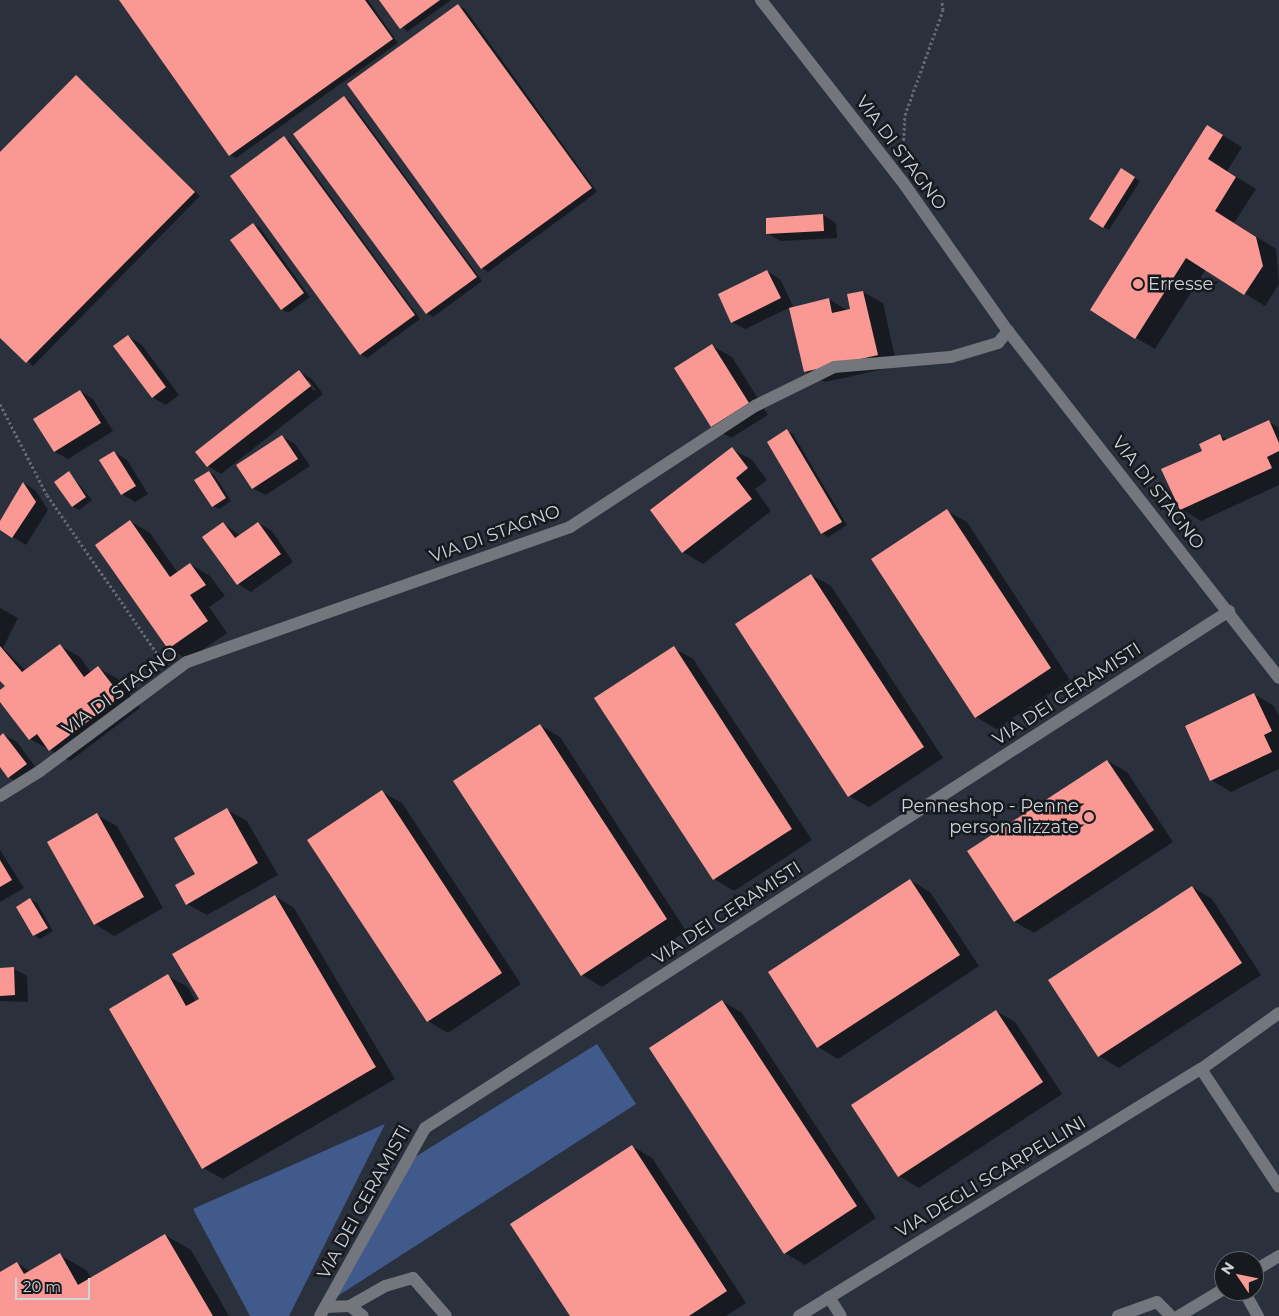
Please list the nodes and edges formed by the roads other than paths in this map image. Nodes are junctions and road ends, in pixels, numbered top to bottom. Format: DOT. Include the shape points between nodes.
graph roads {
  1 [pos="761,0"];
  2 [pos="1008,331"];
  3 [pos="1228,610"];
  4 [pos="1279,678"];
  5 [pos="0,796"];
  6 [pos="1279,1013"];
  7 [pos="1201,1069"];
  8 [pos="1279,1187"];
  9 [pos="1279,1256"];
  10 [pos="1264,1266"];
  11 [pos="1214,1295"];
  12 [pos="829,1297"];
  13 [pos="1250,1301"];
  14 [pos="350,1306"];
  15 [pos="322,1312"];
  16 [pos="363,1316"];
  17 [pos="446,1316"];
  18 [pos="799,1316"];
  19 [pos="841,1316"];
  20 [pos="1118,1316"];
  21 [pos="1171,1316"];
  22 [pos="1179,1316"];
  23 [pos="1258,1316"];
  1 -- 2 [label="street, VIA DI STAGNO" via="902,181"];
  2 -- 3 [label="street, VIA DI STAGNO"];
  2 -- 5 [label="street, VIA DI STAGNO" via="998,343 951,357 834,367 755,406 570,527 187,662"];
  3 -- 4 [label="street, VIA DI STAGNO"];
  3 -- 15 [label="street, VIA DEI CERAMISTI" via="426,1128"];
  6 -- 7 [label="street"];
  7 -- 8 [label="street"];
  7 -- 12 [label="street, VIA DEGLI SCARPELLINI"];
  9 -- 10 [label="street"];
  11 -- 22 [label="street"];
  12 -- 18 [label="street, VIA DEGLI SCARPELLINI"];
  12 -- 19 [label="street"];
  13 -- 23 [label="street"];
  14 -- 15 [label="street"];
  14 -- 16 [label="street"];
  14 -- 17 [label="street" via="385,1286 412,1278"];
  20 -- 21 [label="street" via="1157,1302"];
}
